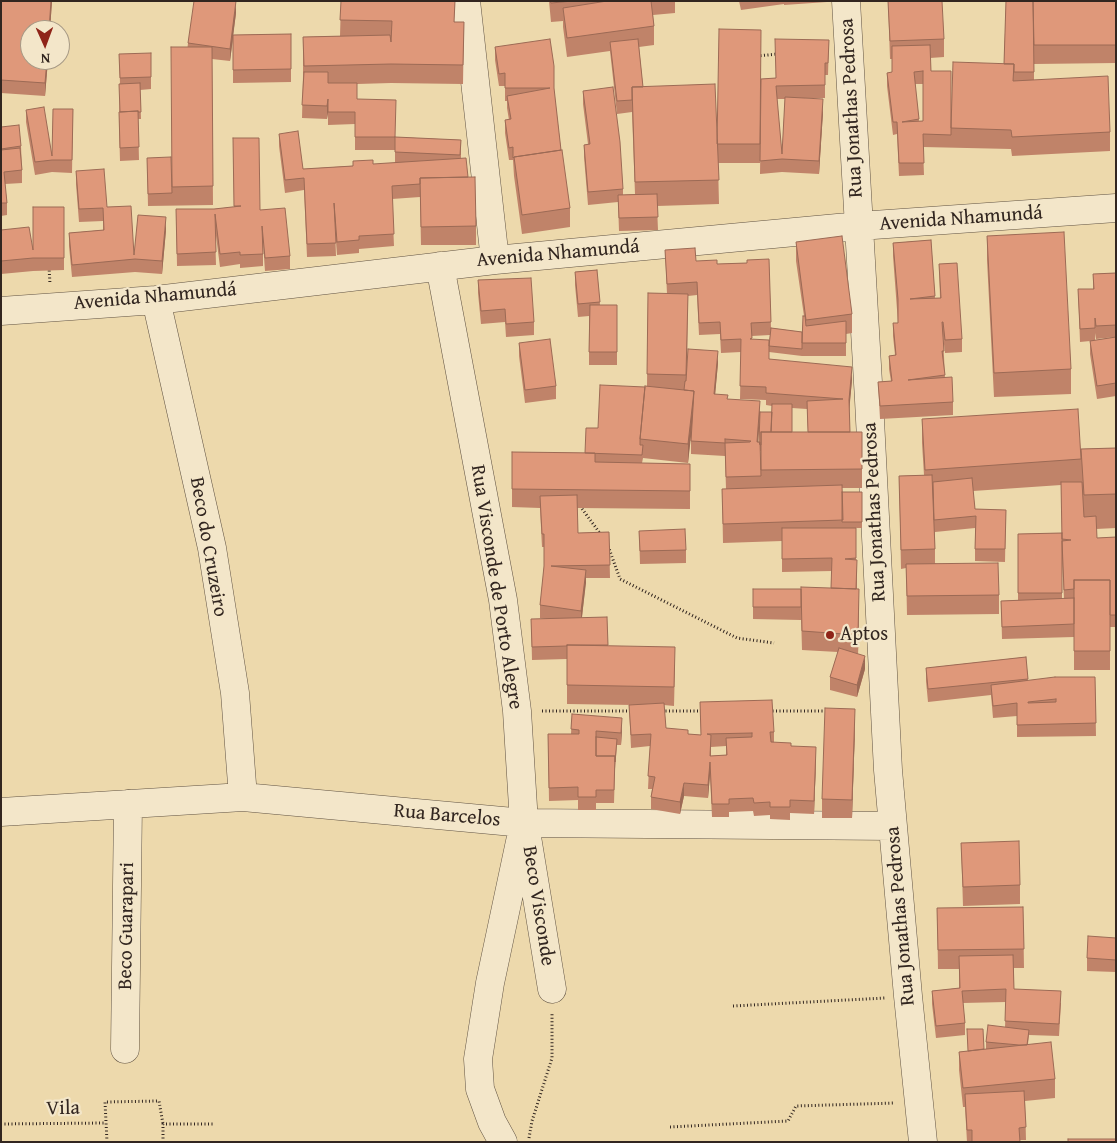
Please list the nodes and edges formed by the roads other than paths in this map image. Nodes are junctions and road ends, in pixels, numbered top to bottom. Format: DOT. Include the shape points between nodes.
graph roads {
  1 [pos="466,1"];
  2 [pos="846,1"];
  3 [pos="1116,208"];
  4 [pos="859,226"];
  5 [pos="496,260"];
  6 [pos="440,266"];
  7 [pos="156,300"];
  8 [pos="1,311"];
  9 [pos="243,797"];
  10 [pos="128,804"];
  11 [pos="1,812"];
  12 [pos="524,823"];
  13 [pos="893,826"];
  14 [pos="552,989"];
  15 [pos="125,1049"];
  16 [pos="504,1142"];
  17 [pos="923,1142"];
  1 -- 5 [label="street"];
  2 -- 4 [label="street, Rua Jonathas Pedrosa"];
  3 -- 4 [label="street, Avenida Nhamundá"];
  4 -- 5 [label="street, Avenida Nhamundá"];
  4 -- 13 [label="street, Rua Jonathas Pedrosa"];
  5 -- 6 [label="street, Avenida Nhamundá"];
  6 -- 7 [label="street, Avenida Nhamundá"];
  6 -- 12 [label="street, Rua Visconde de Porto Alegre" via="503,600 517,712"];
  7 -- 8 [label="street, Avenida Nhamundá"];
  7 -- 9 [label="street, Beco do Cruzeiro" via="212,548 235,694"];
  9 -- 10 [label="street, Rua Barcelos"];
  9 -- 12 [label="street, Rua Barcelos"];
  10 -- 11 [label="street, Rua Barcelos"];
  10 -- 15 [label="street, Beco Guarapari"];
  12 -- 13 [label="street, Rua Barcelos"];
  12 -- 14 [label="street, Beco Visconde"];
  12 -- 16 [label="street, Rua Visconde de Porto Alegre" via="490,983 478,1059 480,1089 492,1122"];
  13 -- 17 [label="street, Rua Jonathas Pedrosa"];
}
